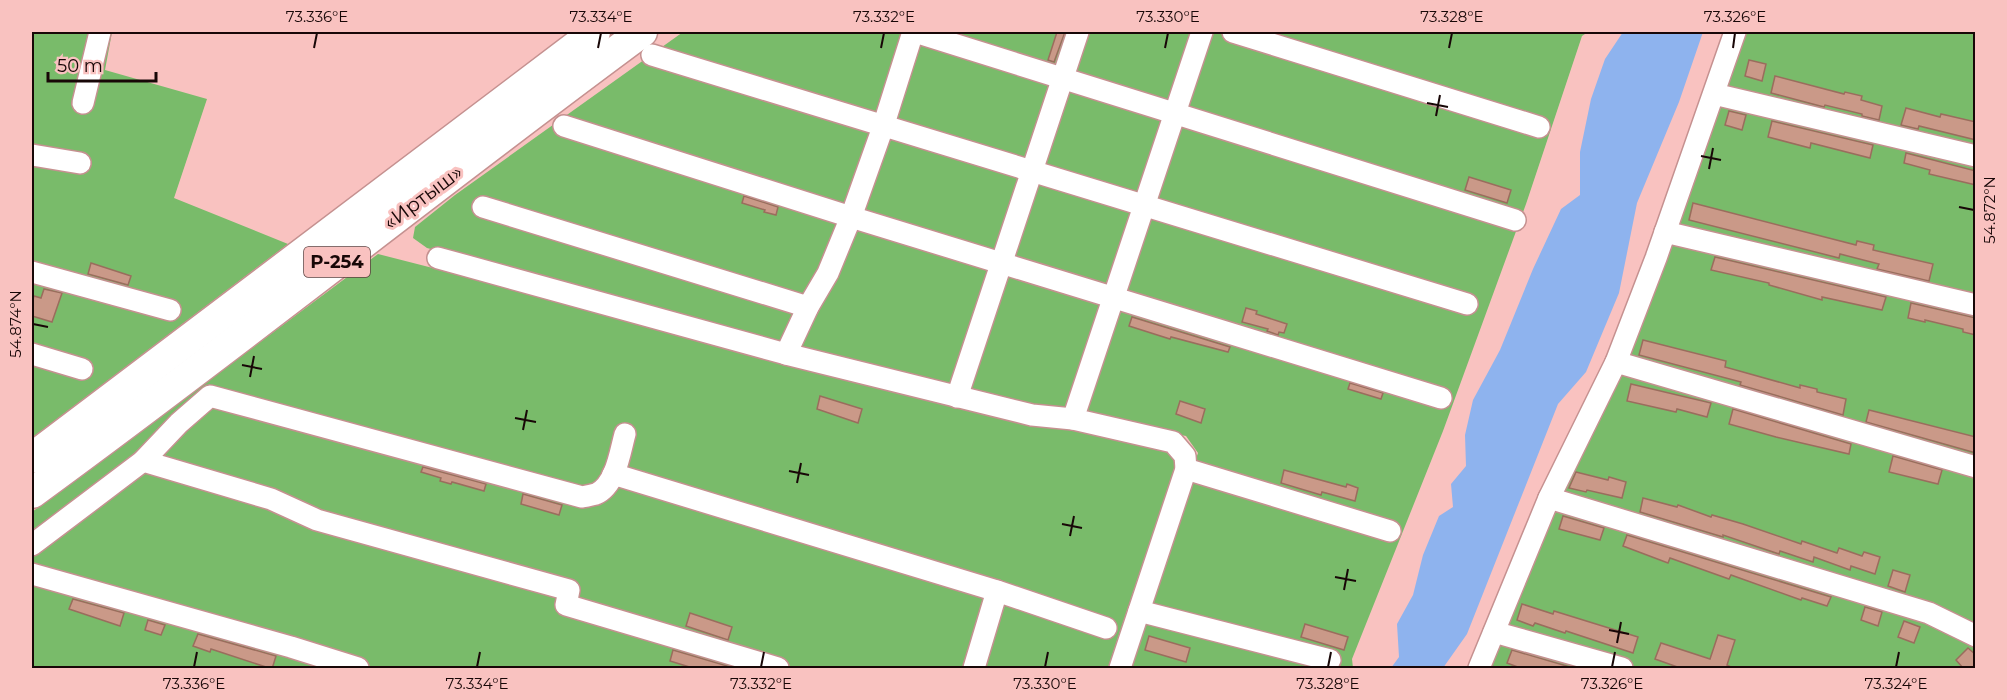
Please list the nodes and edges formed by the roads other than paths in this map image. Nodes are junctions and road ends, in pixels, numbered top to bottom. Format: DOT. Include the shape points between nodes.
graph roads {
  1 [pos="100,32"];
  2 [pos="595,32"];
  3 [pos="914,32"];
  4 [pos="1078,32"];
  5 [pos="1202,32"];
  6 [pos="1233,32"];
  7 [pos="1735,32"];
  8 [pos="647,43"];
  9 [pos="1062,78"];
  10 [pos="1714,94"];
  11 [pos="83,103"];
  12 [pos="1174,114"];
  13 [pos="564,126"];
  14 [pos="883,127"];
  15 [pos="1539,127"];
  16 [pos="32,155"];
  17 [pos="1976,156"];
  18 [pos="80,163"];
  19 [pos="1031,171"];
  20 [pos="1144,206"];
  21 [pos="483,207"];
  22 [pos="851,217"];
  23 [pos="1515,220"];
  24 [pos="1665,232"];
  25 [pos="438,258"];
  26 [pos="1001,262"];
  27 [pos="32,272"];
  28 [pos="1113,297"];
  29 [pos="1467,304"];
  30 [pos="1976,305"];
  31 [pos="808,307"];
  32 [pos="170,310"];
  33 [pos="32,354"];
  34 [pos="786,354"];
  35 [pos="1616,362"];
  36 [pos="82,369"];
  37 [pos="957,397"];
  38 [pos="1441,398"];
  39 [pos="1073,420"];
  40 [pos="625,434"];
  41 [pos="32,458"];
  42 [pos="143,461"];
  43 [pos="1976,467"];
  44 [pos="1186,469"];
  45 [pos="613,474"];
  46 [pos="32,493"];
  47 [pos="1549,498"];
  48 [pos="1390,531"];
  49 [pos="32,545"];
  50 [pos="32,574"];
  51 [pos="997,591"];
  52 [pos="1139,611"];
  53 [pos="1106,628"];
  54 [pos="1494,632"];
  55 [pos="1976,636"];
  56 [pos="1330,660"];
  57 [pos="358,669"];
  58 [pos="778,669"];
  59 [pos="974,669"];
  60 [pos="1120,669"];
  61 [pos="1479,669"];
  62 [pos="1622,669"];
  1 -- 11 [label="street"];
  2 -- 41 [label="highway, «Иртыш» / Р-254"];
  3 -- 9 [label="street"];
  3 -- 14 [label="street"];
  4 -- 9 [label="street"];
  5 -- 12 [label="street"];
  6 -- 15 [label="street"];
  7 -- 10 [label="street"];
  8 -- 14 [label="street"];
  8 -- 46 [label="highway, «Иртыш» / Р-254" via="532,113"];
  9 -- 12 [label="street"];
  9 -- 19 [label="street"];
  10 -- 17 [label="street"];
  10 -- 24 [label="street"];
  12 -- 20 [label="street"];
  12 -- 23 [label="street"];
  13 -- 22 [label="street"];
  14 -- 19 [label="street"];
  14 -- 22 [label="street"];
  16 -- 18 [label="street"];
  19 -- 20 [label="street"];
  19 -- 26 [label="street"];
  20 -- 28 [label="street"];
  20 -- 29 [label="street"];
  21 -- 31 [label="street"];
  22 -- 26 [label="street"];
  22 -- 31 [label="street" via="828,273"];
  24 -- 30 [label="street"];
  24 -- 35 [label="street"];
  25 -- 34 [label="street"];
  26 -- 28 [label="street"];
  26 -- 37 [label="street"];
  27 -- 32 [label="street"];
  28 -- 38 [label="street"];
  28 -- 39 [label="street"];
  31 -- 34 [label="street"];
  33 -- 36 [label="street"];
  34 -- 37 [label="street"];
  35 -- 43 [label="street"];
  35 -- 47 [label="street"];
  37 -- 39 [label="street" via="1032,415"];
  39 -- 44 [label="street" via="1173,442 1185,456"];
  40 -- 45 [label="street"];
  42 -- 45 [label="street" via="210,396 582,497 598,493"];
  42 -- 49 [label="street"];
  42 -- 58 [label="street" via="271,499 317,520 569,590 566,605"];
  44 -- 48 [label="street"];
  44 -- 52 [label="street"];
  45 -- 51 [label="street"];
  47 -- 54 [label="street"];
  47 -- 55 [label="street" via="1929,613"];
  50 -- 57 [label="street"];
  51 -- 53 [label="street"];
  51 -- 59 [label="street"];
  52 -- 56 [label="street"];
  52 -- 60 [label="street"];
  54 -- 61 [label="street"];
  54 -- 62 [label="street"];
}
